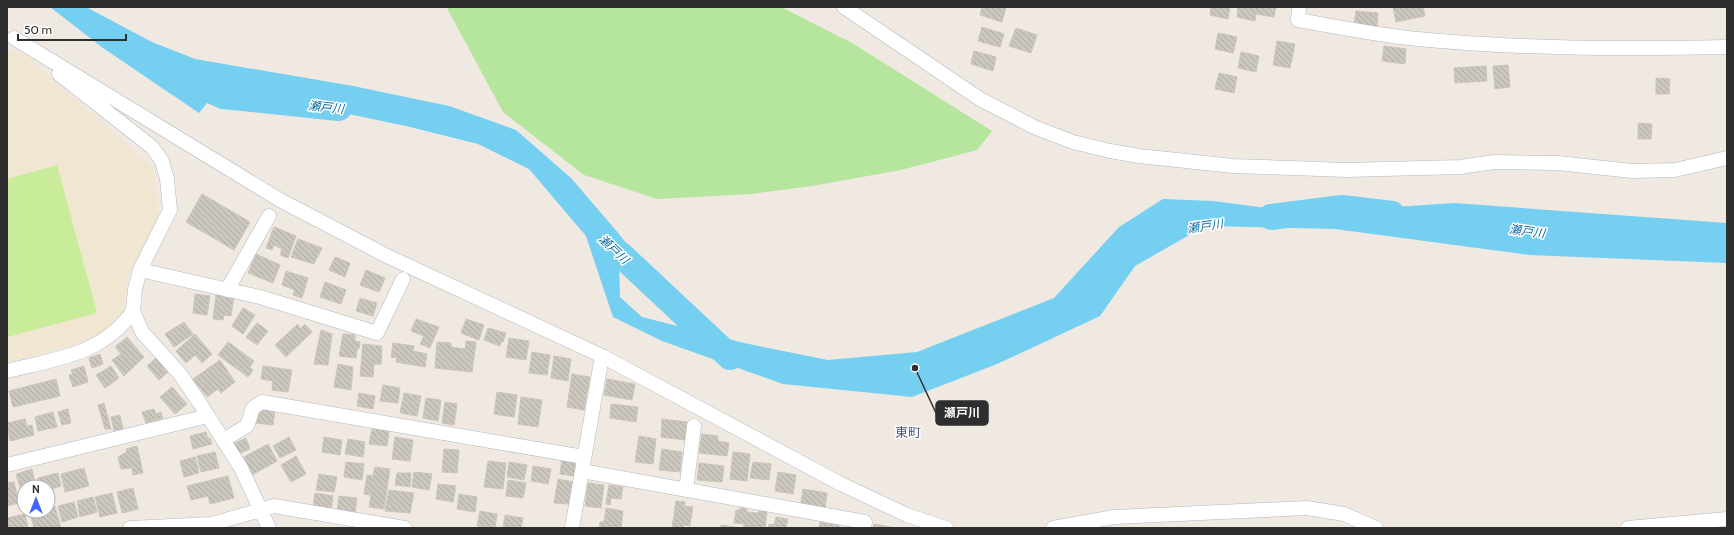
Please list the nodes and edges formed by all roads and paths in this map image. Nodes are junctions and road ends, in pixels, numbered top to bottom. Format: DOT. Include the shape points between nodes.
graph roads {
  1 [pos="844,7"];
  2 [pos="1299,7"];
  3 [pos="11,35"];
  4 [pos="1727,47"];
  5 [pos="1727,158"];
  6 [pos="269,216"];
  7 [pos="140,270"];
  8 [pos="403,279"];
  9 [pos="227,290"];
  10 [pos="133,311"];
  11 [pos="602,356"];
  12 [pos="7,371"];
  13 [pos="208,416"];
  14 [pos="694,426"];
  15 [pos="223,440"];
  16 [pos="584,457"];
  17 [pos="7,465"];
  18 [pos="582,471"];
  19 [pos="686,490"];
  20 [pos="260,510"];
  21 [pos="1727,519"];
  22 [pos="130,528"];
  23 [pos="269,528"];
  24 [pos="405,528"];
  25 [pos="572,528"];
  26 [pos="864,528"];
  27 [pos="946,528"];
  28 [pos="1054,528"];
  29 [pos="1376,528"];
  30 [pos="1628,528"];
  1 -- 5 [label="street" via="980,98 1034,127 1073,142 1139,156 1233,166 1347,170 1460,167 1494,162 1558,163 1632,171 1675,170"];
  2 -- 4 [label="street" via="1298,20 1417,39 1513,46"];
  3 -- 7 [label="street" via="152,147 162,161 167,178 170,210"];
  3 -- 11 [label="street" via="280,200 387,256"];
  6 -- 9 [label="street"];
  7 -- 9 [label="street"];
  7 -- 10 [label="street"];
  8 -- 9 [label="street" via="377,333 260,297"];
  10 -- 12 [label="street" via="127,321 97,345 77,353"];
  10 -- 13 [label="street" via="142,332 180,374"];
  11 -- 16 [label="street"];
  11 -- 27 [label="street" via="841,484 907,515"];
  13 -- 15 [label="street"];
  13 -- 17 [label="street"];
  14 -- 19 [label="street"];
  15 -- 16 [label="street" via="247,426 252,408 262,402"];
  15 -- 20 [label="street" via="241,468"];
  16 -- 18 [label="street"];
  18 -- 19 [label="street"];
  18 -- 25 [label="street"];
  19 -- 26 [label="street" via="865,522"];
  20 -- 22 [label="street" via="212,524"];
  20 -- 23 [label="street"];
  20 -- 24 [label="street" via="274,506"];
  21 -- 30 [label="street"];
  28 -- 29 [label="street" via="1114,517 1307,508 1344,514"];
}
